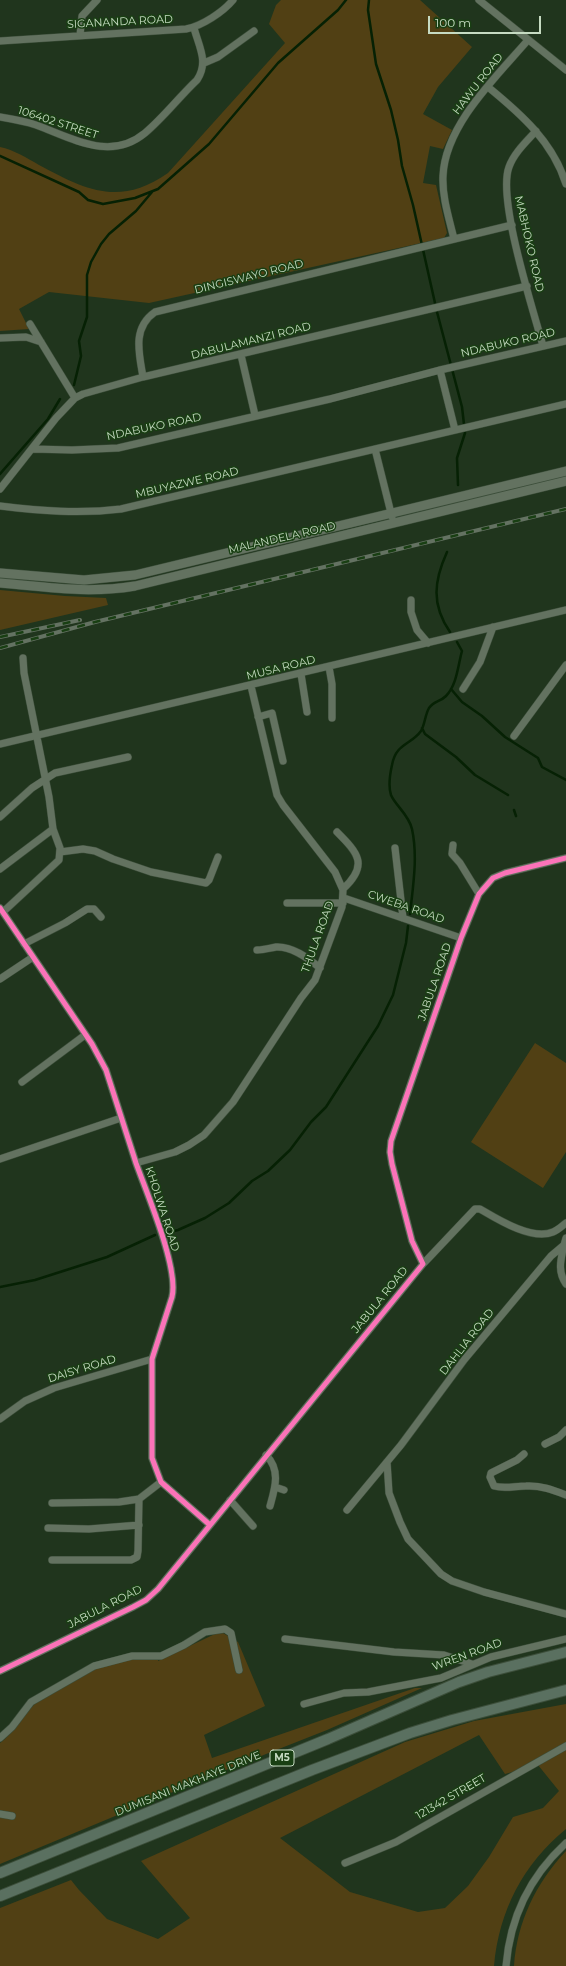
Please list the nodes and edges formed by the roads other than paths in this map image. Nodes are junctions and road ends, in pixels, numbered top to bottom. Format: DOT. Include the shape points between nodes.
graph roads {
  1 [pos="98,0"];
  2 [pos="232,0"];
  3 [pos="479,0"];
  4 [pos="194,28"];
  5 [pos="254,32"];
  6 [pos="80,35"];
  7 [pos="528,40"];
  8 [pos="0,41"];
  9 [pos="204,63"];
  10 [pos="566,70"];
  11 [pos="488,87"];
  12 [pos="0,117"];
  13 [pos="536,130"];
  14 [pos="566,184"];
  15 [pos="512,225"];
  16 [pos="454,239"];
  17 [pos="527,286"];
  18 [pos="30,324"];
  19 [pos="0,338"];
  20 [pos="566,341"];
  21 [pos="41,342"];
  22 [pos="543,346"];
  23 [pos="241,355"];
  24 [pos="443,369"];
  25 [pos="143,377"];
  26 [pos="74,398"];
  27 [pos="566,404"];
  28 [pos="255,415"];
  29 [pos="461,429"];
  30 [pos="32,449"];
  31 [pos="375,449"];
  32 [pos="566,471"];
  33 [pos="566,481"];
  34 [pos="0,489"];
  35 [pos="0,506"];
  36 [pos="391,514"];
  37 [pos="393,524"];
  38 [pos="0,573"];
  39 [pos="0,583"];
  40 [pos="411,600"];
  41 [pos="566,610"];
  42 [pos="493,628"];
  43 [pos="428,643"];
  44 [pos="24,658"];
  45 [pos="566,665"];
  46 [pos="329,667"];
  47 [pos="301,674"];
  48 [pos="251,686"];
  49 [pos="463,689"];
  50 [pos="307,712"];
  51 [pos="258,717"];
  52 [pos="332,718"];
  53 [pos="36,736"];
  54 [pos="514,736"];
  55 [pos="0,744"];
  56 [pos="128,757"];
  57 [pos="283,761"];
  58 [pos="44,779"];
  59 [pos="0,817"];
  60 [pos="53,830"];
  61 [pos="337,832"];
  62 [pos="453,845"];
  63 [pos="395,848"];
  64 [pos="60,852"];
  65 [pos="218,857"];
  66 [pos="566,858"];
  67 [pos="0,869"];
  68 [pos="343,889"];
  69 [pos="479,894"];
  70 [pos="343,900"];
  71 [pos="287,903"];
  72 [pos="1,910"];
  73 [pos="101,917"];
  74 [pos="403,918"];
  75 [pos="461,938"];
  76 [pos="24,944"];
  77 [pos="257,950"];
  78 [pos="33,957"];
  79 [pos="320,968"];
  80 [pos="0,979"];
  81 [pos="85,1035"];
  82 [pos="22,1082"];
  83 [pos="121,1118"];
  84 [pos="0,1159"];
  85 [pos="136,1162"];
  86 [pos="566,1223"];
  87 [pos="565,1241"];
  88 [pos="423,1264"];
  89 [pos="566,1284"];
  90 [pos="152,1359"];
  91 [pos="0,1419"];
  92 [pos="566,1430"];
  93 [pos="546,1444"];
  94 [pos="524,1454"];
  95 [pos="266,1455"];
  96 [pos="387,1462"];
  97 [pos="161,1482"];
  98 [pos="275,1487"];
  99 [pos="284,1490"];
  100 [pos="566,1494"];
  101 [pos="139,1499"];
  102 [pos="230,1500"];
  103 [pos="52,1503"];
  104 [pos="270,1506"];
  105 [pos="347,1510"];
  106 [pos="139,1525"];
  107 [pos="210,1525"];
  108 [pos="253,1526"];
  109 [pos="48,1528"];
  110 [pos="52,1560"];
  111 [pos="566,1614"];
  112 [pos="566,1638"];
  113 [pos="285,1639"];
  114 [pos="566,1652"];
  115 [pos="472,1664"];
  116 [pos="239,1670"];
  117 [pos="0,1671"];
  118 [pos="566,1690"];
  119 [pos="304,1704"];
  120 [pos="0,1738"];
  121 [pos="566,1746"];
  122 [pos="0,1814"];
  123 [pos="12,1816"];
  124 [pos="566,1843"];
  125 [pos="345,1863"];
  126 [pos="0,1873"];
  127 [pos="0,1896"];
  128 [pos="506,1966"];
  1 -- 6 [label="street" via="82,16"];
  2 -- 4 [label="street"];
  3 -- 7 [label="street"];
  4 -- 6 [label="street, SIGANANDA ROAD"];
  4 -- 9 [label="street"];
  5 -- 9 [label="street" via="218,57"];
  6 -- 8 [label="street, SIGANANDA ROAD"];
  7 -- 10 [label="street"];
  7 -- 11 [label="street, HAWU ROAD"];
  9 -- 12 [label="street, 106402 STREET" via="197,80 153,126 133,141 117,147 92,147 23,121"];
  11 -- 13 [label="street"];
  11 -- 16 [label="street, HAWU ROAD" via="461,123 445,162 445,203"];
  13 -- 14 [label="street" via="553,154"];
  13 -- 15 [label="street, MABHOKO ROAD" via="518,151 508,168 505,188"];
  15 -- 16 [label="street"];
  15 -- 17 [label="street, MABHOKO ROAD"];
  16 -- 25 [label="street, DINGISWAYO ROAD" via="155,312 144,323 139,335 138,348"];
  17 -- 22 [label="street, MABHOKO ROAD"];
  17 -- 23 [label="street, DABULAMANZI ROAD"];
  18 -- 21 [label="street"];
  19 -- 21 [label="street" via="26,337"];
  20 -- 22 [label="street, NDABUKO ROAD"];
  21 -- 26 [label="street"];
  22 -- 24 [label="street, NDABUKO ROAD"];
  23 -- 25 [label="street, DABULAMANZI ROAD"];
  23 -- 28 [label="street"];
  24 -- 28 [label="street, NDABUKO ROAD" via="330,399"];
  24 -- 29 [label="street"];
  25 -- 26 [label="street, DABULAMANZI ROAD"];
  26 -- 30 [label="street, DABULAMANZI ROAD"];
  27 -- 29 [label="street, MBUYAZWE ROAD"];
  28 -- 30 [label="street, NDABUKO ROAD" via="118,448"];
  29 -- 31 [label="street, MBUYAZWE ROAD"];
  30 -- 34 [label="street, DABULAMANZI ROAD"];
  31 -- 35 [label="street, MBUYAZWE ROAD" via="121,509 91,513"];
  31 -- 36 [label="street"];
  32 -- 36 [label="main road, MALANDELA ROAD"];
  33 -- 37 [label="main road, MALANDELA ROAD"];
  36 -- 37 [label="street"];
  36 -- 38 [label="main road, MALANDELA ROAD" via="122,577 71,579"];
  37 -- 39 [label="main road, MALANDELA ROAD" via="123,588 71,590"];
  40 -- 43 [label="street" via="410,612 417,630"];
  41 -- 42 [label="street, MUSA ROAD"];
  42 -- 43 [label="street, MUSA ROAD"];
  42 -- 49 [label="street" via="480,662"];
  43 -- 46 [label="street, MUSA ROAD"];
  44 -- 53 [label="street" via="24,673"];
  45 -- 54 [label="street"];
  46 -- 47 [label="street, MUSA ROAD"];
  46 -- 52 [label="street"];
  47 -- 48 [label="street, MUSA ROAD"];
  47 -- 50 [label="street"];
  48 -- 51 [label="street, THULA ROAD"];
  48 -- 53 [label="street, MUSA ROAD"];
  51 -- 57 [label="street" via="272,713"];
  51 -- 68 [label="street, THULA ROAD" via="277,795 335,872"];
  53 -- 55 [label="street, MUSA ROAD"];
  53 -- 58 [label="street"];
  56 -- 58 [label="street" via="55,773"];
  58 -- 59 [label="street"];
  58 -- 60 [label="street"];
  60 -- 64 [label="street"];
  60 -- 67 [label="street"];
  61 -- 68 [label="street" via="357,854 358,863 356,874"];
  62 -- 69 [label="street" via="452,854"];
  63 -- 74 [label="street"];
  64 -- 65 [label="street" via="83,849 95,851 159,874 206,883 210,880"];
  64 -- 72 [label="street" via="54,866"];
  66 -- 69 [label="street, JABULA ROAD" via="505,873 493,878"];
  68 -- 70 [label="street, THULA ROAD"];
  69 -- 75 [label="street, JABULA ROAD"];
  70 -- 71 [label="street, CWEBA ROAD"];
  70 -- 74 [label="street, CWEBA ROAD"];
  70 -- 79 [label="street, THULA ROAD"];
  72 -- 76 [label="street, KHOLWA ROAD"];
  73 -- 76 [label="street" via="94,909 87,909"];
  74 -- 75 [label="street, CWEBA ROAD"];
  75 -- 88 [label="street, JABULA ROAD" via="391,1140 392,1164 412,1241"];
  76 -- 78 [label="street, KHOLWA ROAD"];
  77 -- 79 [label="street" via="284,948 301,954"];
  78 -- 80 [label="street"];
  78 -- 81 [label="street, KHOLWA ROAD"];
  79 -- 85 [label="street, THULA ROAD" via="315,980 233,1102 204,1135 175,1152"];
  81 -- 82 [label="street"];
  81 -- 83 [label="street, KHOLWA ROAD" via="106,1070"];
  83 -- 84 [label="street"];
  83 -- 85 [label="street, KHOLWA ROAD"];
  85 -- 90 [label="street, KHOLWA ROAD" via="165,1247 174,1289"];
  86 -- 88 [label="street" via="554,1232 534,1232 510,1226 480,1209 475,1209"];
  87 -- 89 [label="street" via="560,1266"];
  87 -- 96 [label="street, DAHLIA ROAD" via="464,1360"];
  88 -- 95 [label="street, JABULA ROAD"];
  90 -- 91 [label="street, DAISY ROAD" via="54,1388 25,1401"];
  90 -- 97 [label="street, KHOLWA ROAD" via="152,1458"];
  92 -- 93 [label="street"];
  94 -- 100 [label="street" via="491,1473 494,1486 542,1487"];
  95 -- 98 [label="street" via="274,1467"];
  95 -- 102 [label="street, JABULA ROAD"];
  96 -- 105 [label="street, DAHLIA ROAD"];
  96 -- 111 [label="street" via="392,1504 408,1539 441,1574 452,1581 484,1592"];
  97 -- 101 [label="street"];
  97 -- 107 [label="street, KHOLWA ROAD"];
  98 -- 99 [label="street"];
  98 -- 104 [label="street"];
  101 -- 103 [label="street" via="119,1502"];
  101 -- 106 [label="street"];
  102 -- 107 [label="street, JABULA ROAD"];
  102 -- 108 [label="street"];
  106 -- 109 [label="street" via="89,1530"];
  106 -- 110 [label="street" via="137,1557 131,1560"];
  107 -- 117 [label="street, JABULA ROAD" via="168,1579 146,1600"];
  112 -- 115 [label="street, WREN ROAD"];
  113 -- 115 [label="street" via="394,1652 444,1655"];
  114 -- 126 [label="main road, DUMISANI MAKHAYE DRIVE / M5" via="459,1682 328,1739"];
  115 -- 119 [label="street, WREN ROAD" via="441,1678 368,1692 344,1693"];
  116 -- 120 [label="street" via="231,1633 225,1629 205,1632 161,1656 132,1656 94,1666 31,1702"];
  118 -- 127 [label="main road, M5" via="410,1733"];
  121 -- 125 [label="street, 121342 STREET" via="396,1842"];
  122 -- 123 [label="street"];
  124 -- 128 [label="street" via="540,1870 517,1911 509,1937"];
}
